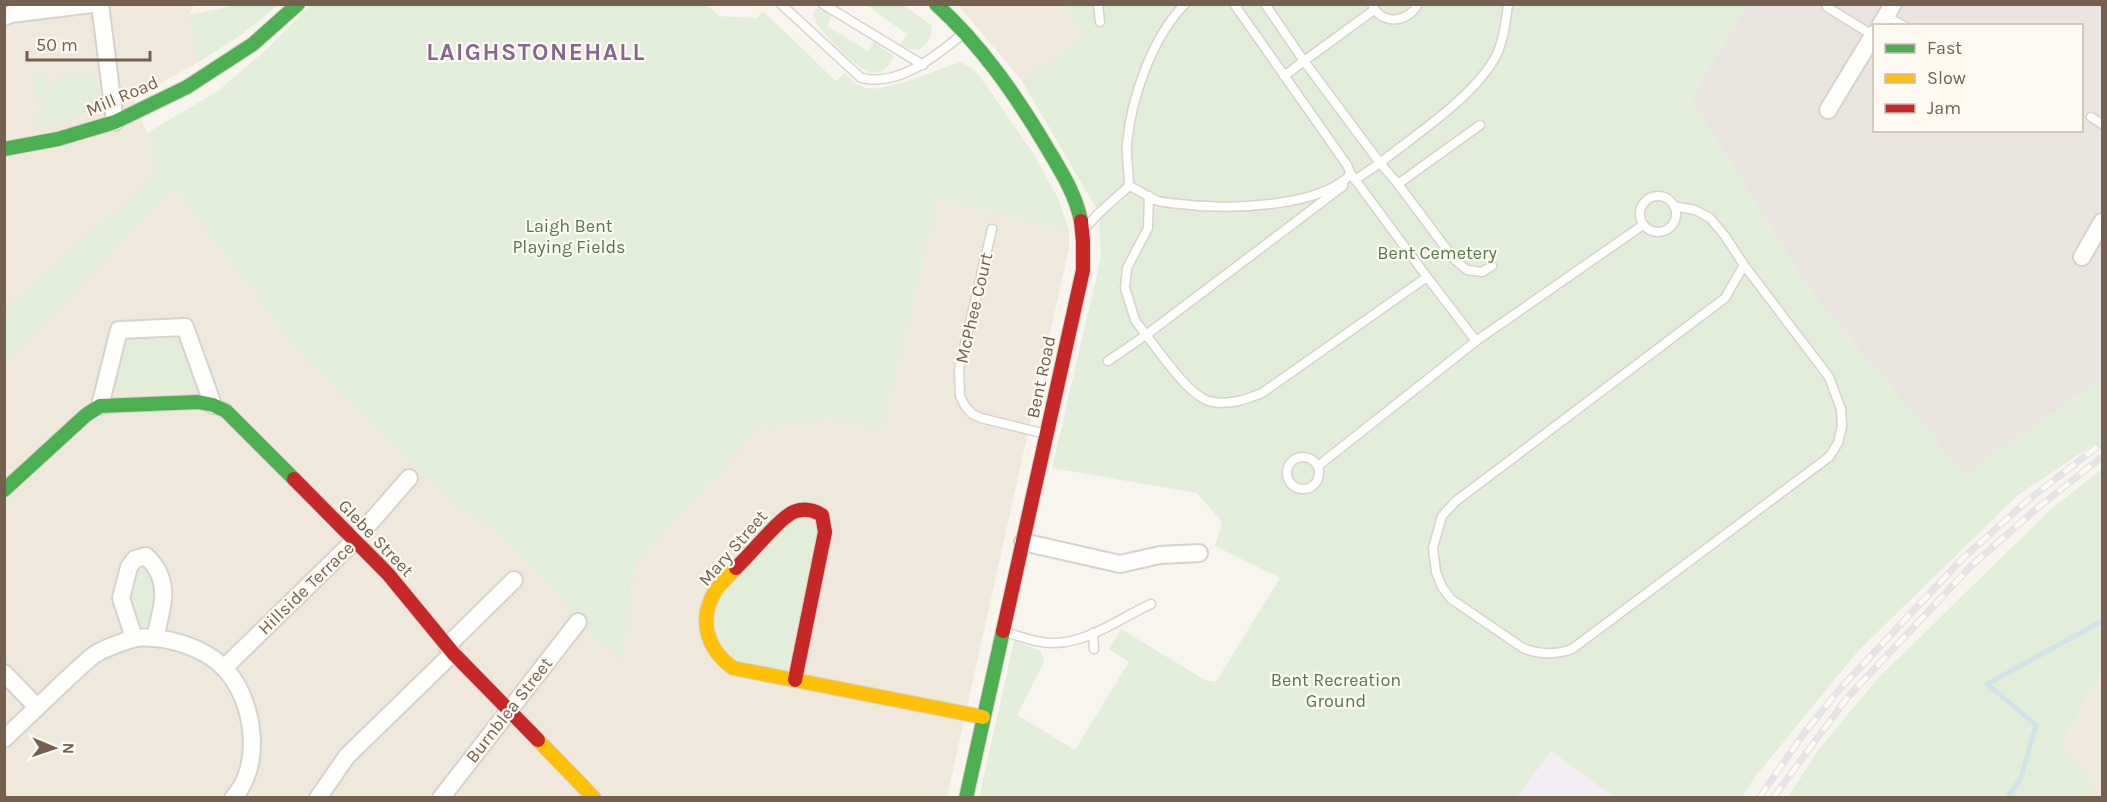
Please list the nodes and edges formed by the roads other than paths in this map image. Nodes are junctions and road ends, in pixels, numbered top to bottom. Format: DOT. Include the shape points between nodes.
graph roads {
  1 [pos="92,4"];
  2 [pos="100,4"];
  3 [pos="298,4"];
  4 [pos="781,4"];
  5 [pos="824,4"];
  6 [pos="936,4"];
  7 [pos="1098,4"];
  8 [pos="1185,4"];
  9 [pos="1234,4"];
  10 [pos="1265,4"];
  11 [pos="1418,4"];
  12 [pos="1508,4"];
  13 [pos="52,6"];
  14 [pos="1373,7"];
  15 [pos="1827,7"];
  16 [pos="4,17"];
  17 [pos="1100,22"];
  18 [pos="1882,23"];
  19 [pos="964,33"];
  20 [pos="1873,38"];
  21 [pos="1304,61"];
  22 [pos="923,65"];
  23 [pos="1284,76"];
  24 [pos="1828,110"];
  25 [pos="2091,117"];
  26 [pos="115,122"];
  27 [pos="2103,124"];
  28 [pos="1480,125"];
  29 [pos="4,149"];
  30 [pos="1380,163"];
  31 [pos="1353,177"];
  32 [pos="1343,183"];
  33 [pos="1398,184"];
  34 [pos="1129,186"];
  35 [pos="1149,196"];
  36 [pos="1674,206"];
  37 [pos="2103,222"];
  38 [pos="1644,225"];
  39 [pos="992,230"];
  40 [pos="1082,232"];
  41 [pos="2082,257"];
  42 [pos="1744,265"];
  43 [pos="1492,266"];
  44 [pos="1428,277"];
  45 [pos="1146,334"];
  46 [pos="1476,341"];
  47 [pos="1108,361"];
  48 [pos="213,405"];
  49 [pos="93,410"];
  50 [pos="1047,435"];
  51 [pos="1318,466"];
  52 [pos="409,478"];
  53 [pos="4,490"];
  54 [pos="355,540"];
  55 [pos="1023,542"];
  56 [pos="1199,554"];
  57 [pos="514,580"];
  58 [pos="1151,604"];
  59 [pos="578,622"];
  60 [pos="1004,632"];
  61 [pos="1093,633"];
  62 [pos="134,638"];
  63 [pos="155,638"];
  64 [pos="1094,649"];
  65 [pos="450,650"];
  66 [pos="224,668"];
  67 [pos="4,673"];
  68 [pos="795,680"];
  69 [pos="37,706"];
  70 [pos="508,710"];
  71 [pos="983,717"];
  72 [pos="4,739"];
  73 [pos="233,798"];
  74 [pos="318,798"];
  75 [pos="441,798"];
  76 [pos="594,798"];
  77 [pos="966,798"];
  1 -- 13 [label="street"];
  2 -- 26 [label="street"];
  3 -- 26 [label="street, Mill Road" via="253,44 187,87"];
  4 -- 22 [label="lane" via="861,78 873,81"];
  5 -- 22 [label="lane"];
  6 -- 19 [label="street, Bent Road"];
  7 -- 17 [label="lane"];
  8 -- 34 [label="lane" via="1165,30 1134,104 1127,145"];
  9 -- 23 [label="lane"];
  10 -- 21 [label="lane"];
  11 -- 14 [label="lane" via="1405,19 1394,21"];
  12 -- 30 [label="lane" via="1505,30 1486,73 1472,90"];
  13 -- 16 [label="street"];
  14 -- 21 [label="lane"];
  15 -- 18 [label="lane"];
  19 -- 22 [label="lane"];
  19 -- 40 [label="street, Bent Road" via="1028,115 1073,194"];
  20 -- 24 [label="street"];
  21 -- 23 [label="lane"];
  21 -- 30 [label="lane"];
  23 -- 31 [label="lane"];
  25 -- 27 [label="lane"];
  26 -- 29 [label="street, Mill Road" via="58,139"];
  28 -- 33 [label="lane"];
  30 -- 31 [label="lane"];
  30 -- 33 [label="lane"];
  31 -- 32 [label="lane"];
  31 -- 44 [label="lane"];
  32 -- 35 [label="lane" via="1306,197 1239,207 1190,205"];
  32 -- 45 [label="lane"];
  33 -- 43 [label="lane" via="1454,259 1467,270 1482,272"];
  34 -- 35 [label="lane"];
  34 -- 40 [label="lane"];
  35 -- 45 [label="lane" via="1148,228 1127,268 1125,288 1135,320"];
  36 -- 38 [label="lane" via="1676,216 1667,230 1658,232"];
  36 -- 38 [label="lane" via="1664,197 1650,197 1640,213"];
  36 -- 42 [label="lane" via="1710,218"];
  37 -- 41 [label="street"];
  38 -- 46 [label="lane"];
  39 -- 50 [label="lane, McPhee Court" via="959,369 960,396 972,414"];
  40 -- 50 [label="street, Bent Road" via="1083,270"];
  42 -- 42 [label="lane" via="1829,376 1841,409 1842,426 1839,443 1829,457 1572,649 1546,654 1523,648 1451,599 1437,572 1433,548 1442,516 1456,501 1725,298"];
  44 -- 45 [label="lane" via="1285,378 1246,400 1211,402 1196,394"];
  44 -- 46 [label="lane"];
  45 -- 47 [label="lane"];
  46 -- 51 [label="lane"];
  48 -- 49 [label="street" via="198,402"];
  48 -- 49 [label="street" via="185,327 119,330"];
  48 -- 54 [label="street, Glebe Street" via="226,411"];
  49 -- 53 [label="street"];
  50 -- 55 [label="street, Bent Road"];
  52 -- 54 [label="street, Hillside Terrace"];
  54 -- 65 [label="street, Glebe Street"];
  54 -- 66 [label="street, Hillside Terrace"];
  55 -- 56 [label="street" via="1120,564 1160,555"];
  55 -- 60 [label="street, Bent Road"];
  57 -- 65 [label="street"];
  58 -- 61 [label="lane"];
  59 -- 70 [label="street, Burnblea Street"];
  60 -- 61 [label="lane" via="1062,646"];
  60 -- 71 [label="street, Bent Road"];
  61 -- 64 [label="lane"];
  62 -- 63 [label="street"];
  62 -- 63 [label="street" via="121,598 129,567 135,559 146,556 162,583 165,599"];
  62 -- 69 [label="street" via="95,654"];
  63 -- 66 [label="street" via="184,644"];
  65 -- 70 [label="street, Glebe Street"];
  65 -- 74 [label="street" via="347,756"];
  66 -- 73 [label="street" via="240,691 250,717 253,747 248,769"];
  67 -- 69 [label="street"];
  68 -- 68 [label="street, Mary Street" via="733,668 722,661 707,636 706,622 714,592 785,516 797,509 812,509 822,515 825,532"];
  68 -- 71 [label="street, Mary Street"];
  69 -- 72 [label="street"];
  70 -- 75 [label="street, Burnblea Street"];
  70 -- 76 [label="street, Glebe Street"];
  71 -- 77 [label="street, Bent Road"];
}
